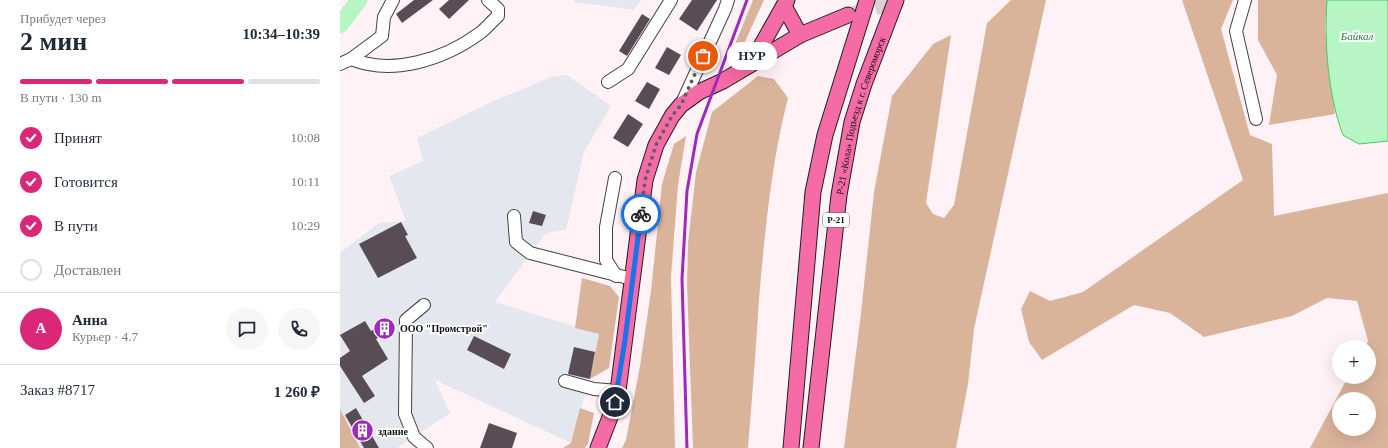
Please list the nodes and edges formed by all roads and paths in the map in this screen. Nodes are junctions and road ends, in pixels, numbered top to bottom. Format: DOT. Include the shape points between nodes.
graph roads {
  1 [pos="393,0"];
  2 [pos="488,0"];
  3 [pos="671,0"];
  4 [pos="728,0"];
  5 [pos="867,0"];
  6 [pos="896,0"];
  7 [pos="1246,0"];
  8 [pos="785,3"];
  9 [pos="848,15"];
  10 [pos="800,35"];
  11 [pos="346,62"];
  12 [pos="751,64"];
  13 [pos="608,82"];
  14 [pos="681,105"];
  15 [pos="1256,119"];
  16 [pos="615,178"];
  17 [pos="514,216"];
  18 [pos="616,276"];
  19 [pos="632,279"];
  20 [pos="424,305"];
  21 [pos="565,381"];
  22 [pos="618,391"];
  23 [pos="427,448"];
  24 [pos="598,448"];
  25 [pos="791,448"];
  26 [pos="811,448"];
  1 -- 11 [label="street" via="384,17 382,36"];
  2 -- 11 [label="street" via="498,9 498,16 481,32 443,54 405,65 385,66"];
  3 -- 13 [label="street" via="628,69"];
  4 -- 14 [label="street"];
  5 -- 25 [label="main road, Р-21" via="827,128 813,192"];
  6 -- 26 [label="main road, Р-21 «Кола» Подъезд к г. Североморск / Р-21" via="852,122 839,195"];
  7 -- 15 [label="street" via="1236,31"];
  8 -- 10 [label="main road"];
  8 -- 12 [label="main road"];
  9 -- 10 [label="main road"];
  10 -- 12 [label="main road"];
  12 -- 14 [label="main road" via="699,92"];
  14 -- 19 [label="main road" via="656,145 645,180"];
  16 -- 18 [label="street" via="606,227 606,260"];
  17 -- 18 [label="street" via="516,242 530,253"];
  18 -- 19 [label="street"];
  19 -- 22 [label="main road"];
  20 -- 23 [label="street" via="406,320 405,414 414,436"];
  21 -- 22 [label="street" via="594,389"];
  22 -- 24 [label="main road"];
}
